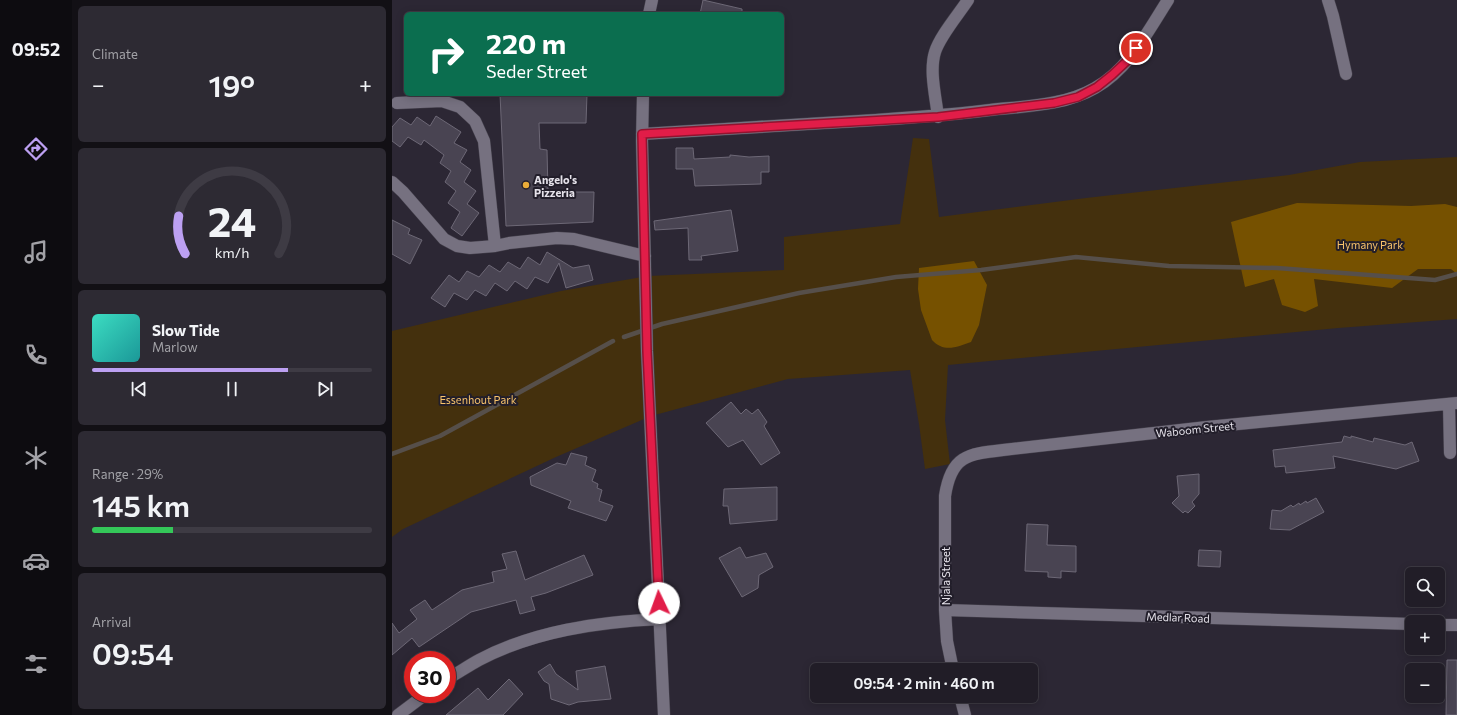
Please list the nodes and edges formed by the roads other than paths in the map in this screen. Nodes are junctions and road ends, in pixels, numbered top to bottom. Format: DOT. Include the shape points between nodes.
graph roads {
  1 [pos="652,0"];
  2 [pos="968,0"];
  3 [pos="1168,0"];
  4 [pos="1328,0"];
  5 [pos="649,12"];
  6 [pos="1346,74"];
  7 [pos="643,96"];
  8 [pos="397,103"];
  9 [pos="938,117"];
  10 [pos="642,134"];
  11 [pos="392,182"];
  12 [pos="495,246"];
  13 [pos="645,256"];
  14 [pos="1453,403"];
  15 [pos="1450,453"];
  16 [pos="947,482"];
  17 [pos="945,610"];
  18 [pos="660,619"];
  19 [pos="1405,624"];
  20 [pos="1445,625"];
  21 [pos="1457,626"];
  22 [pos="952,663"];
  23 [pos="456,674"];
  24 [pos="414,703"];
  25 [pos="962,703"];
  26 [pos="398,715"];
  27 [pos="664,715"];
  28 [pos="966,715"];
  1 -- 5 [label="street"];
  2 -- 9 [label="street" via="935,52 933,71"];
  3 -- 9 [label="street" via="1128,60 1097,87 1078,97 1054,103"];
  4 -- 6 [label="street"];
  7 -- 10 [label="street"];
  8 -- 12 [label="street" via="442,101 460,107 474,121 484,141"];
  9 -- 10 [label="street"];
  10 -- 13 [label="street"];
  11 -- 12 [label="street" via="444,239 457,246 470,248"];
  12 -- 13 [label="street" via="557,238 574,239"];
  13 -- 18 [label="street"];
  14 -- 15 [label="street"];
  14 -- 16 [label="street, Waboom Street" via="983,452 971,454 960,461"];
  16 -- 17 [label="street, Njala Street" via="944,512"];
  17 -- 19 [label="street, Medlar Road"];
  17 -- 22 [label="street, Njala Street"];
  18 -- 23 [label="street" via="609,623 547,634 497,652"];
  18 -- 27 [label="street"];
  20 -- 21 [label="street"];
  24 -- 26 [label="street"];
  25 -- 28 [label="street"];
}
